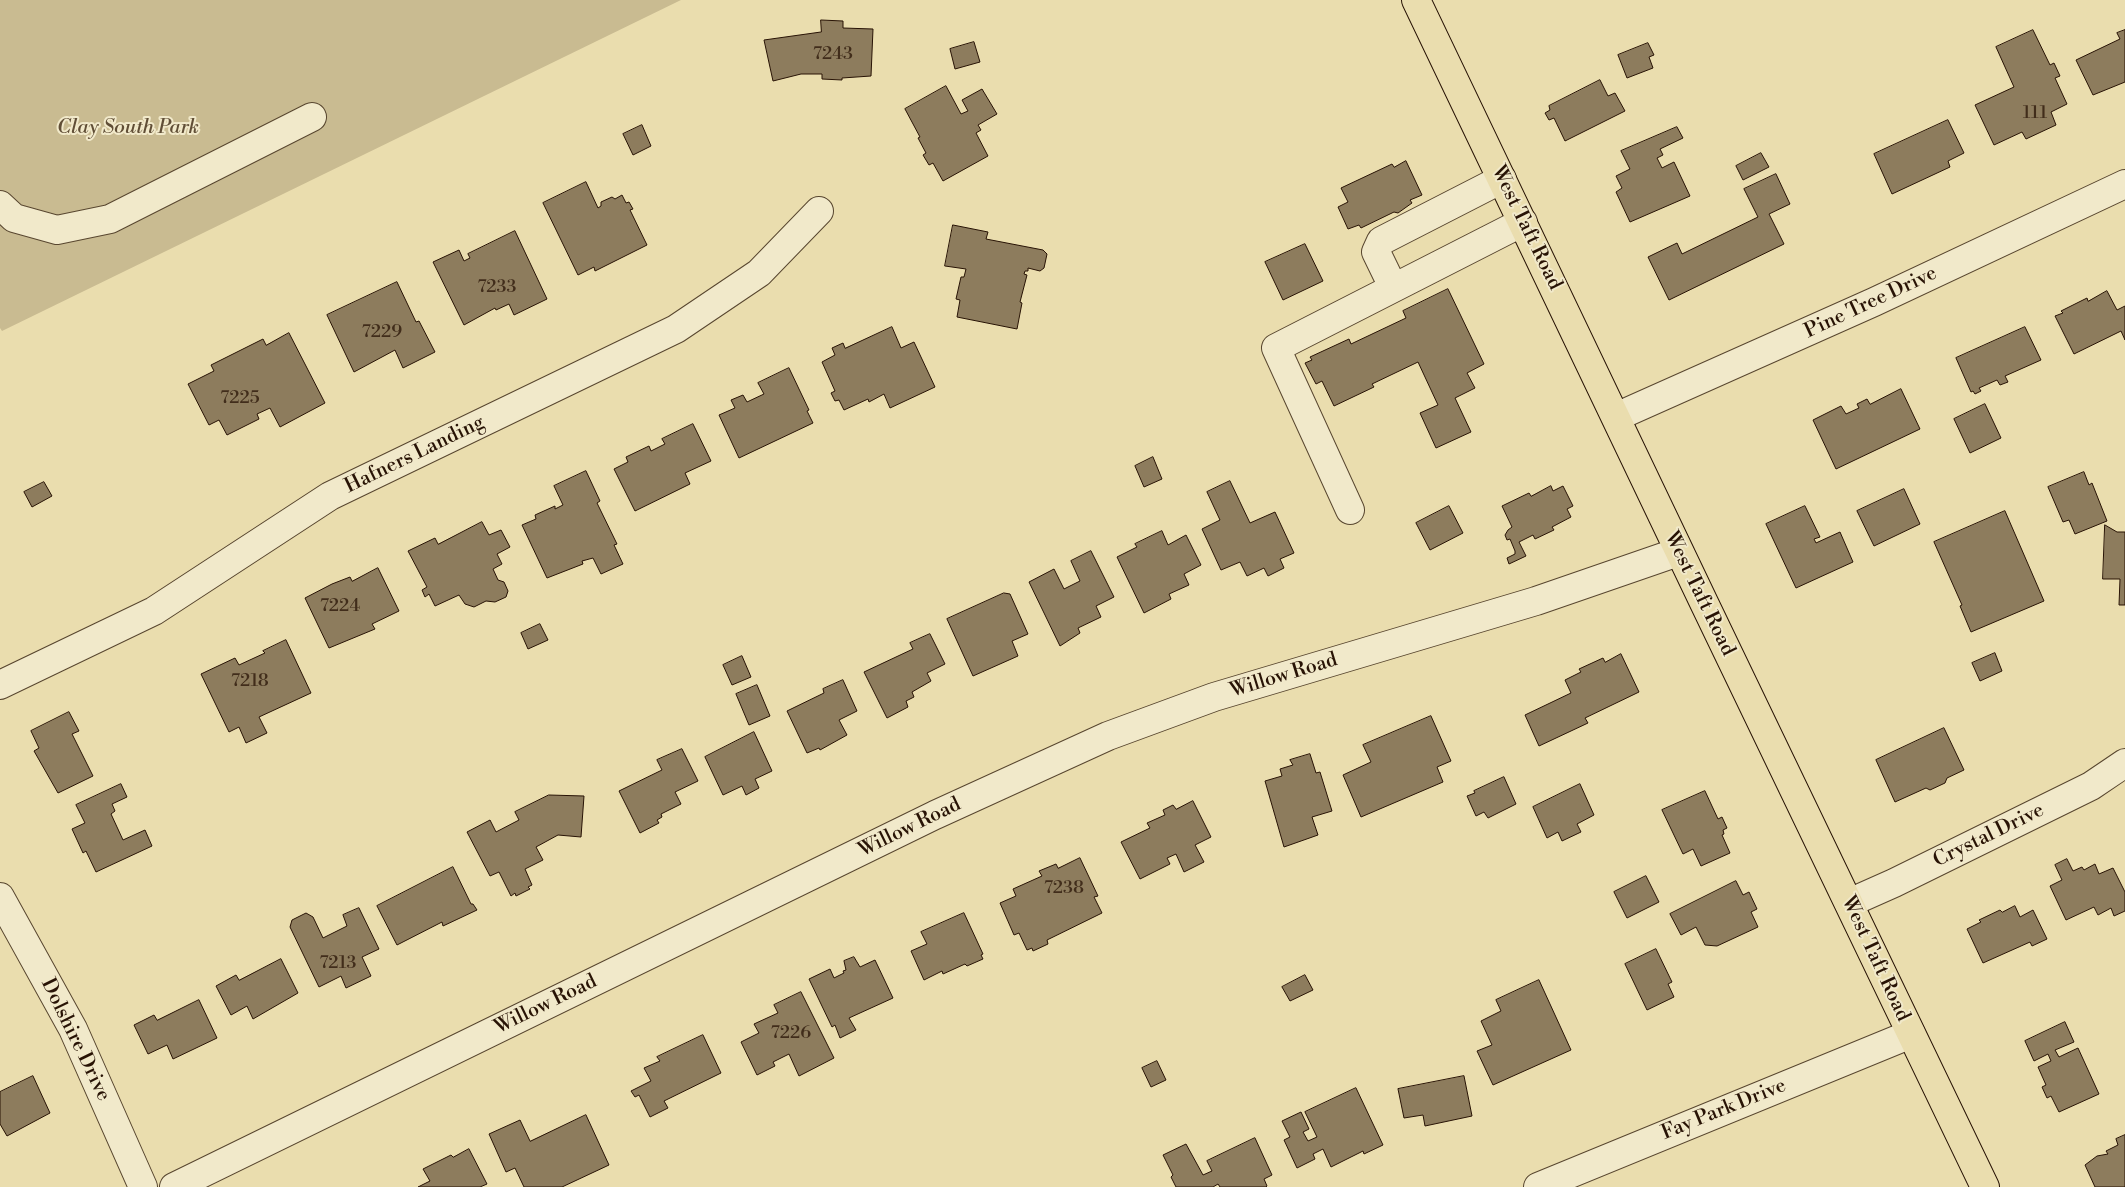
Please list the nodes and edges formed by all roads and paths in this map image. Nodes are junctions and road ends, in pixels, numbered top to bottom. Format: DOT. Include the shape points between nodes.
graph roads {
  1 [pos="1416,0"];
  2 [pos="312,117"];
  3 [pos="1502,178"];
  4 [pos="2125,184"];
  5 [pos="0,205"];
  6 [pos="819,211"];
  7 [pos="1523,222"];
  8 [pos="1393,287"];
  9 [pos="1616,417"];
  10 [pos="1350,510"];
  11 [pos="1678,552"];
  12 [pos="0,685"];
  13 [pos="2125,763"];
  14 [pos="0,897"];
  15 [pos="1849,903"];
  16 [pos="1911,1034"];
  17 [pos="143,1187"];
  18 [pos="174,1187"];
  19 [pos="1538,1187"];
  20 [pos="1985,1187"];
  1 -- 3 [label="main road, West Taft Road"];
  2 -- 5 [label="street" via="110,219 57,230 14,218"];
  3 -- 7 [label="main road, West Taft Road"];
  3 -- 8 [label="street" via="1380,241 1376,252"];
  4 -- 9 [label="street, Pine Tree Drive" via="1874,302"];
  6 -- 12 [label="street, Hafners Landing" via="759,273 676,329 330,496 154,611"];
  7 -- 8 [label="street"];
  7 -- 9 [label="main road, West Taft Road"];
  8 -- 10 [label="street" via="1276,348"];
  9 -- 11 [label="main road, West Taft Road"];
  11 -- 15 [label="main road, West Taft Road"];
  11 -- 18 [label="street, Willow Road" via="1536,601 1214,697 1108,736 935,815"];
  13 -- 15 [label="street, Crystal Drive" via="2091,786"];
  14 -- 17 [label="street, Dolshire Drive" via="73,1029"];
  15 -- 16 [label="main road, West Taft Road"];
  16 -- 19 [label="street, Fay Park Drive"];
  16 -- 20 [label="main road, West Taft Road"];
}
